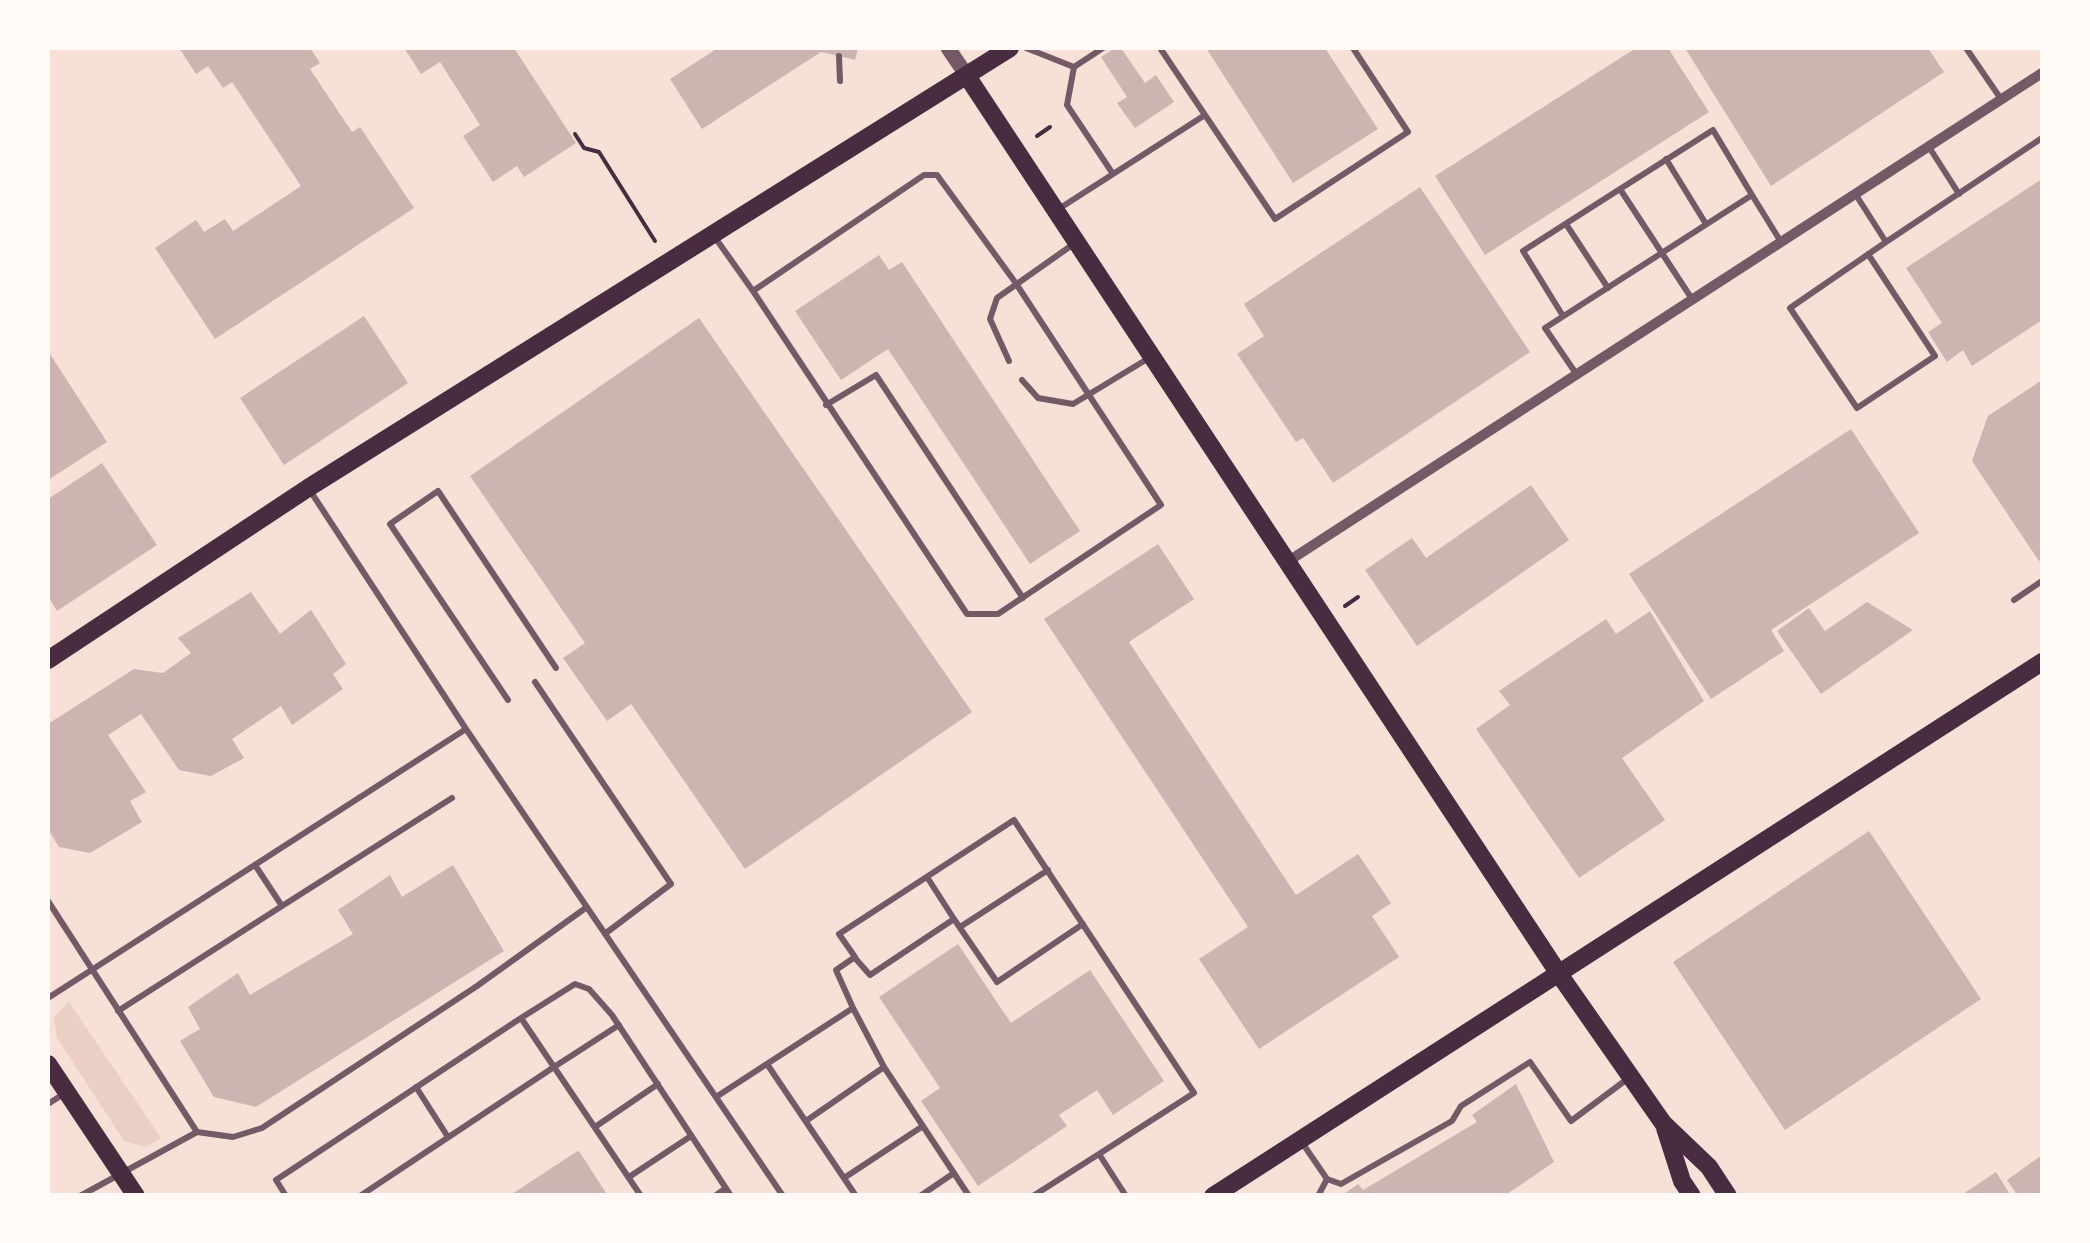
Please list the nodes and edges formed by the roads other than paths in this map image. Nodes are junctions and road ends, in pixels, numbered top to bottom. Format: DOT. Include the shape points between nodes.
graph roads {
  1 [pos="948,48"];
  2 [pos="1010,48"];
  3 [pos="1026,48"];
  4 [pos="1103,48"];
  5 [pos="1160,48"];
  6 [pos="1353,48"];
  7 [pos="1966,48"];
  8 [pos="838,56"];
  9 [pos="1074,67"];
  10 [pos="2042,73"];
  11 [pos="966,76"];
  12 [pos="840,80"];
  13 [pos="2002,100"];
  14 [pos="1205,115"];
  15 [pos="2042,138"];
  16 [pos="1929,147"];
  17 [pos="1666,159"];
  18 [pos="1113,174"];
  19 [pos="1620,189"];
  20 [pos="1958,194"];
  21 [pos="1752,195"];
  22 [pos="1856,195"];
  23 [pos="1056,210"];
  24 [pos="1566,224"];
  25 [pos="1706,224"];
  26 [pos="713,235"];
  27 [pos="1076,242"];
  28 [pos="1886,242"];
  29 [pos="1781,243"];
  30 [pos="1661,254"];
  31 [pos="1868,254"];
  32 [pos="1015,282"];
  33 [pos="1608,288"];
  34 [pos="754,291"];
  35 [pos="1692,300"];
  36 [pos="1563,316"];
  37 [pos="1152,357"];
  38 [pos="1009,361"];
  39 [pos="1577,376"];
  40 [pos="1022,380"];
  41 [pos="1090,396"];
  42 [pos="826,406"];
  43 [pos="308,488"];
  44 [pos="1287,562"];
  45 [pos="2042,581"];
  46 [pos="1023,598"];
  47 [pos="2014,600"];
  48 [pos="48,660"];
  49 [pos="2042,662"];
  50 [pos="556,668"];
  51 [pos="535,682"];
  52 [pos="508,700"];
  53 [pos="466,730"];
  54 [pos="452,798"];
  55 [pos="255,864"];
  56 [pos="1048,870"];
  57 [pos="927,877"];
  58 [pos="48,901"];
  59 [pos="282,906"];
  60 [pos="586,907"];
  61 [pos="954,919"];
  62 [pos="1082,924"];
  63 [pos="960,928"];
  64 [pos="606,933"];
  65 [pos="855,957"];
  66 [pos="92,970"];
  67 [pos="1559,974"];
  68 [pos="48,998"];
  69 [pos="853,1008"];
  70 [pos="118,1011"];
  71 [pos="521,1018"];
  72 [pos="619,1025"];
  73 [pos="48,1064"];
  74 [pos="767,1064"];
  75 [pos="554,1067"];
  76 [pos="884,1067"];
  77 [pos="1631,1076"];
  78 [pos="658,1084"];
  79 [pos="416,1087"];
  80 [pos="66,1092"];
  81 [pos="716,1097"];
  82 [pos="48,1104"];
  83 [pos="806,1121"];
  84 [pos="1664,1123"];
  85 [pos="923,1126"];
  86 [pos="595,1127"];
  87 [pos="197,1132"];
  88 [pos="692,1136"];
  89 [pos="448,1137"];
  90 [pos="1300,1140"];
  91 [pos="1099,1154"];
  92 [pos="121,1173"];
  93 [pos="954,1173"];
  94 [pos="628,1177"];
  95 [pos="844,1178"];
  96 [pos="1327,1179"];
  97 [pos="728,1192"];
  98 [pos="80,1196"];
  99 [pos="136,1196"];
  100 [pos="286,1196"];
  101 [pos="360,1196"];
  102 [pos="641,1196"];
  103 [pos="715,1196"];
  104 [pos="783,1196"];
  105 [pos="856,1196"];
  106 [pos="920,1196"];
  107 [pos="969,1196"];
  108 [pos="1033,1196"];
  109 [pos="1126,1196"];
  110 [pos="1213,1196"];
  111 [pos="1318,1196"];
  112 [pos="1692,1196"];
  113 [pos="1728,1196"];
  1 -- 11 [label="street"];
  2 -- 11 [label="main road"];
  3 -- 9 [label="lane"];
  4 -- 9 [label="lane"];
  5 -- 14 [label="lane"];
  6 -- 14 [label="lane" via="1408,132 1275,218"];
  7 -- 13 [label="lane"];
  8 -- 12 [label="lane"];
  9 -- 18 [label="lane" via="1067,105"];
  10 -- 13 [label="street"];
  11 -- 23 [label="main road"];
  11 -- 26 [label="main road"];
  13 -- 16 [label="street"];
  14 -- 18 [label="lane"];
  15 -- 20 [label="lane"];
  16 -- 20 [label="lane"];
  16 -- 22 [label="street"];
  17 -- 19 [label="lane"];
  17 -- 21 [label="lane" via="1712,130"];
  17 -- 25 [label="lane"];
  18 -- 23 [label="lane"];
  19 -- 24 [label="lane"];
  19 -- 30 [label="lane"];
  20 -- 28 [label="lane"];
  21 -- 25 [label="lane"];
  21 -- 29 [label="lane"];
  22 -- 28 [label="lane"];
  22 -- 29 [label="street"];
  23 -- 27 [label="main road"];
  24 -- 33 [label="lane"];
  24 -- 36 [label="lane" via="1523,251"];
  25 -- 30 [label="lane"];
  26 -- 34 [label="lane"];
  26 -- 43 [label="main road"];
  27 -- 32 [label="lane"];
  27 -- 37 [label="main road"];
  28 -- 31 [label="lane"];
  29 -- 35 [label="street"];
  30 -- 33 [label="lane"];
  30 -- 35 [label="lane"];
  31 -- 31 [label="lane" via="1790,308 1857,408 1935,356"];
  32 -- 34 [label="lane" via="947,184 924,175"];
  32 -- 38 [label="lane" via="997,298 990,319"];
  32 -- 41 [label="lane"];
  33 -- 36 [label="lane"];
  34 -- 42 [label="lane"];
  35 -- 39 [label="street"];
  36 -- 39 [label="lane" via="1545,328"];
  37 -- 41 [label="lane"];
  37 -- 44 [label="main road"];
  39 -- 44 [label="street"];
  40 -- 41 [label="lane" via="1038,398 1057,404"];
  41 -- 46 [label="lane" via="1161,505"];
  42 -- 46 [label="lane" via="966,614 998,614"];
  42 -- 46 [label="lane" via="876,375"];
  43 -- 48 [label="main road"];
  43 -- 53 [label="lane"];
  44 -- 67 [label="main road"];
  45 -- 47 [label="lane"];
  49 -- 67 [label="main road"];
  50 -- 52 [label="lane" via="438,491 390,524"];
  51 -- 64 [label="lane" via="670,884"];
  53 -- 55 [label="lane"];
  53 -- 60 [label="lane"];
  54 -- 59 [label="lane"];
  55 -- 59 [label="lane"];
  55 -- 66 [label="lane"];
  56 -- 57 [label="lane" via="1014,820"];
  56 -- 62 [label="lane"];
  56 -- 63 [label="lane"];
  57 -- 61 [label="lane"];
  57 -- 65 [label="lane" via="840,934"];
  58 -- 66 [label="lane"];
  59 -- 70 [label="lane"];
  60 -- 64 [label="lane"];
  60 -- 87 [label="lane" via="262,1128 234,1136"];
  61 -- 63 [label="lane"];
  61 -- 65 [label="lane" via="870,975"];
  62 -- 63 [label="lane" via="996,982"];
  62 -- 91 [label="lane" via="1194,1093"];
  64 -- 81 [label="lane"];
  65 -- 69 [label="lane" via="836,970"];
  66 -- 68 [label="lane"];
  66 -- 70 [label="lane"];
  67 -- 77 [label="main road"];
  67 -- 90 [label="main road"];
  69 -- 74 [label="lane"];
  69 -- 76 [label="lane"];
  70 -- 87 [label="lane"];
  71 -- 72 [label="lane" via="575,984 589,989"];
  71 -- 75 [label="lane"];
  71 -- 79 [label="lane"];
  72 -- 75 [label="lane"];
  72 -- 78 [label="lane"];
  73 -- 80 [label="main road"];
  74 -- 81 [label="lane"];
  74 -- 83 [label="lane"];
  75 -- 86 [label="lane"];
  75 -- 89 [label="lane"];
  76 -- 83 [label="lane"];
  76 -- 85 [label="lane"];
  77 -- 84 [label="main road"];
  77 -- 96 [label="lane" via="1571,1121 1530,1062 1461,1106 1452,1121 1341,1184"];
  78 -- 86 [label="lane"];
  78 -- 88 [label="lane"];
  79 -- 89 [label="lane"];
  79 -- 100 [label="lane" via="276,1180"];
  80 -- 82 [label="lane"];
  80 -- 92 [label="main road"];
  81 -- 104 [label="lane"];
  83 -- 95 [label="lane"];
  84 -- 112 [label="main road"];
  84 -- 113 [label="main road"];
  85 -- 93 [label="lane"];
  85 -- 95 [label="lane"];
  86 -- 94 [label="lane"];
  87 -- 92 [label="lane"];
  88 -- 94 [label="lane"];
  88 -- 97 [label="lane"];
  89 -- 101 [label="lane"];
  90 -- 96 [label="lane"];
  90 -- 110 [label="main road"];
  91 -- 108 [label="lane"];
  91 -- 109 [label="lane"];
  92 -- 98 [label="lane"];
  92 -- 99 [label="main road"];
  93 -- 106 [label="lane"];
  93 -- 107 [label="lane"];
  94 -- 102 [label="lane"];
  95 -- 105 [label="lane"];
  96 -- 111 [label="lane"];
  97 -- 103 [label="lane"];
}
